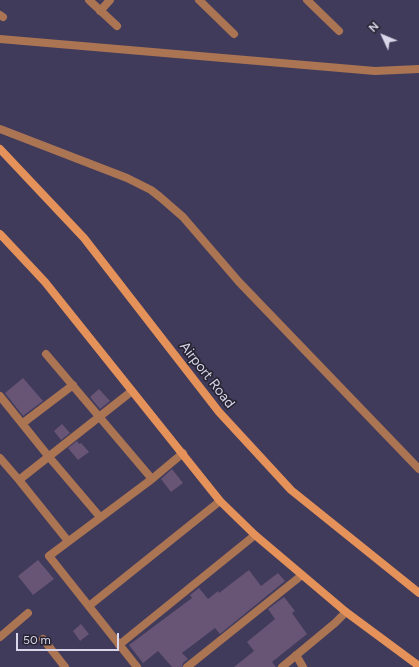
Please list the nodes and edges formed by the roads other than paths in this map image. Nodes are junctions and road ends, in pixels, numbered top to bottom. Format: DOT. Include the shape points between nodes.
graph roads {
  1 [pos="89,0"];
  2 [pos="110,0"];
  3 [pos="198,0"];
  4 [pos="307,0"];
  5 [pos="100,11"];
  6 [pos="117,26"];
  7 [pos="339,31"];
  8 [pos="234,34"];
  9 [pos="0,39"];
  10 [pos="419,69"];
  11 [pos="0,129"];
  12 [pos="0,149"];
  13 [pos="0,234"];
  14 [pos="46,354"];
  15 [pos="73,385"];
  16 [pos="132,391"];
  17 [pos="0,396"];
  18 [pos="99,416"];
  19 [pos="23,423"];
  20 [pos="183,453"];
  21 [pos="49,457"];
  22 [pos="0,458"];
  23 [pos="419,469"];
  24 [pos="152,478"];
  25 [pos="19,480"];
  26 [pos="220,501"];
  27 [pos="100,517"];
  28 [pos="255,535"];
  29 [pos="68,541"];
  30 [pos="302,575"];
  31 [pos="419,593"];
  32 [pos="88,606"];
  33 [pos="346,612"];
  34 [pos="28,613"];
  35 [pos="0,637"];
  36 [pos="43,639"];
  37 [pos="119,645"];
  38 [pos="296,655"];
  39 [pos="419,666"];
  40 [pos="65,667"];
  41 [pos="137,667"];
  42 [pos="187,667"];
  43 [pos="282,667"];
  44 [pos="303,667"];
  1 -- 5 [label="street"];
  2 -- 5 [label="street"];
  3 -- 8 [label="street"];
  4 -- 7 [label="street"];
  5 -- 6 [label="street"];
  9 -- 10 [label="street" via="375,71"];
  11 -- 23 [label="street" via="128,178 160,197 183,217 239,282"];
  12 -- 31 [label="main road, Airport Road" via="84,238 218,412 291,490"];
  13 -- 16 [label="main road" via="45,282"];
  14 -- 15 [label="street"];
  15 -- 18 [label="street"];
  15 -- 19 [label="street"];
  16 -- 18 [label="street"];
  16 -- 20 [label="main road"];
  17 -- 19 [label="street"];
  18 -- 21 [label="street"];
  18 -- 24 [label="street"];
  19 -- 21 [label="street"];
  20 -- 24 [label="street"];
  20 -- 26 [label="main road"];
  21 -- 25 [label="street"];
  21 -- 27 [label="street"];
  22 -- 25 [label="street"];
  24 -- 27 [label="street"];
  25 -- 29 [label="street"];
  26 -- 28 [label="main road"];
  26 -- 32 [label="street"];
  27 -- 29 [label="street"];
  28 -- 30 [label="main road"];
  28 -- 37 [label="street"];
  29 -- 32 [label="street" via="49,556"];
  30 -- 33 [label="main road"];
  30 -- 42 [label="street"];
  32 -- 37 [label="street"];
  33 -- 38 [label="street"];
  33 -- 39 [label="main road"];
  34 -- 35 [label="street"];
  36 -- 40 [label="street"];
  37 -- 41 [label="street"];
  38 -- 43 [label="street"];
  38 -- 44 [label="street"];
}
